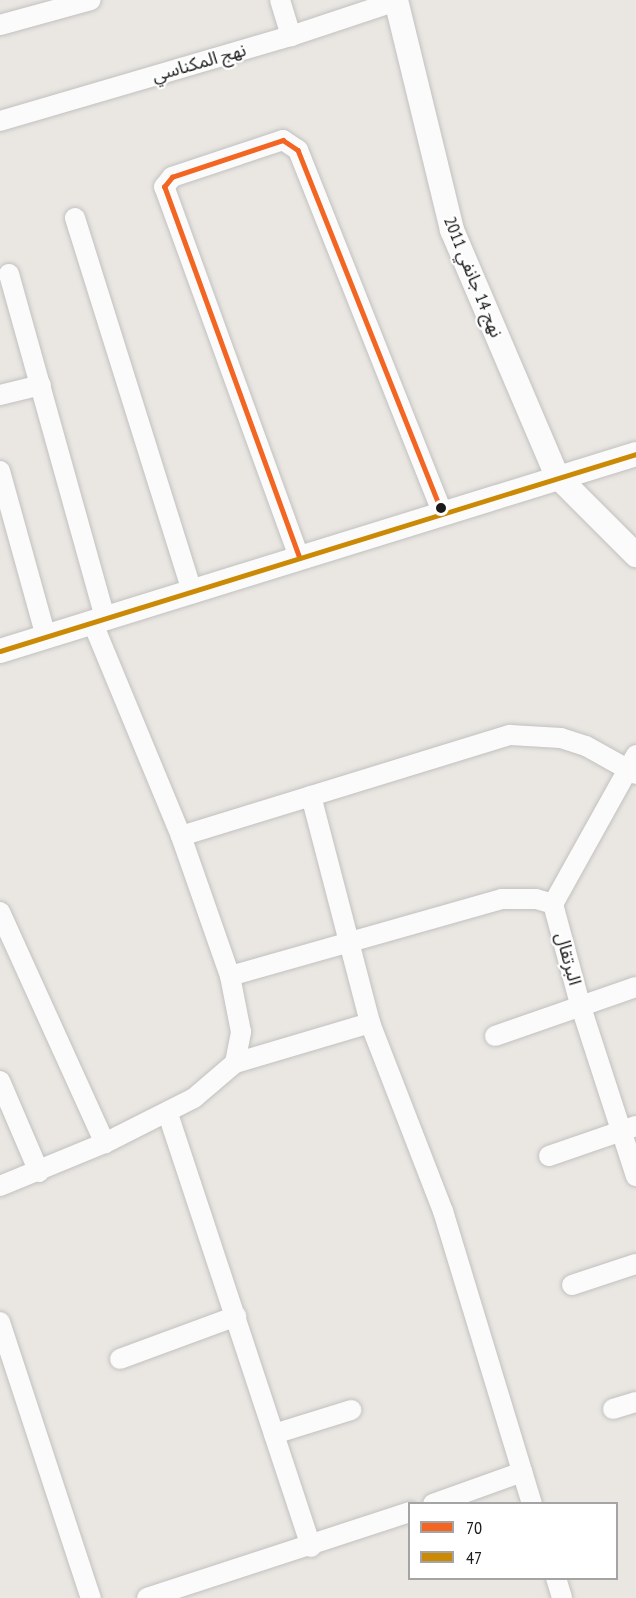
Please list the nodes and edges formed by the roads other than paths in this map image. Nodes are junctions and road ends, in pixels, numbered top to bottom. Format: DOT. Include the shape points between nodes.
graph roads {
  1 [pos="92,0"];
  2 [pos="280,0"];
  3 [pos="396,0"];
  4 [pos="0,25"];
  5 [pos="291,36"];
  6 [pos="0,121"];
  7 [pos="75,218"];
  8 [pos="9,274"];
  9 [pos="41,385"];
  10 [pos="0,395"];
  11 [pos="636,454"];
  12 [pos="0,471"];
  13 [pos="556,476"];
  14 [pos="442,512"];
  15 [pos="636,555"];
  16 [pos="299,557"];
  17 [pos="192,591"];
  18 [pos="99,619"];
  19 [pos="46,637"];
  20 [pos="0,651"];
  21 [pos="634,766"];
  22 [pos="311,796"];
  23 [pos="181,836"];
  24 [pos="553,904"];
  25 [pos="0,912"];
  26 [pos="351,944"];
  27 [pos="230,976"];
  28 [pos="636,987"];
  29 [pos="580,1004"];
  30 [pos="370,1023"];
  31 [pos="495,1036"];
  32 [pos="235,1063"];
  33 [pos="0,1081"];
  34 [pos="168,1114"];
  35 [pos="629,1129"];
  36 [pos="105,1143"];
  37 [pos="549,1156"];
  38 [pos="39,1172"];
  39 [pos="636,1176"];
  40 [pos="0,1186"];
  41 [pos="636,1264"];
  42 [pos="572,1285"];
  43 [pos="236,1316"];
  44 [pos="0,1322"];
  45 [pos="120,1359"];
  46 [pos="636,1402"];
  47 [pos="613,1409"];
  48 [pos="351,1410"];
  49 [pos="274,1434"];
  50 [pos="522,1472"];
  51 [pos="436,1502"];
  52 [pos="532,1502"];
  53 [pos="408,1513"];
  54 [pos="311,1547"];
  55 [pos="557,1580"];
  56 [pos="91,1598"];
  57 [pos="147,1598"];
  58 [pos="562,1598"];
  1 -- 4 [label="street"];
  2 -- 5 [label="street"];
  3 -- 5 [label="street, نهج المكناسي"];
  3 -- 13 [label="street, نهج 14 جانفي 2011" via="452,230"];
  5 -- 6 [label="street, نهج المكناسي"];
  7 -- 17 [label="street"];
  8 -- 9 [label="street"];
  9 -- 10 [label="street"];
  9 -- 18 [label="street"];
  11 -- 13 [label="street"];
  12 -- 19 [label="street"];
  13 -- 14 [label="street"];
  13 -- 15 [label="street"];
  14 -- 16 [label="street"];
  14 -- 16 [label="street" via="298,150 283,140 172,177 164,187"];
  16 -- 17 [label="street"];
  17 -- 18 [label="street"];
  18 -- 19 [label="street"];
  18 -- 23 [label="street"];
  19 -- 20 [label="street"];
  21 -- 22 [label="street" via="561,738 510,735"];
  21 -- 24 [label="street"];
  22 -- 23 [label="street"];
  22 -- 26 [label="street"];
  23 -- 27 [label="street"];
  24 -- 26 [label="street" via="537,899 502,899"];
  24 -- 29 [label="street, البرتقال"];
  25 -- 36 [label="street"];
  26 -- 27 [label="street"];
  26 -- 30 [label="street"];
  27 -- 32 [label="street" via="241,1032"];
  28 -- 29 [label="street"];
  29 -- 31 [label="street"];
  29 -- 35 [label="street, البرتقال"];
  30 -- 32 [label="street"];
  30 -- 50 [label="street" via="443,1211"];
  32 -- 34 [label="street" via="211,1086"];
  33 -- 38 [label="street"];
  34 -- 36 [label="street"];
  34 -- 43 [label="street"];
  35 -- 37 [label="street"];
  35 -- 39 [label="street, البرتقال"];
  36 -- 38 [label="street"];
  38 -- 40 [label="street"];
  41 -- 42 [label="street"];
  43 -- 45 [label="street"];
  43 -- 49 [label="street"];
  44 -- 56 [label="street"];
  46 -- 47 [label="street"];
  48 -- 49 [label="street"];
  49 -- 54 [label="street"];
  50 -- 51 [label="street"];
  50 -- 52 [label="street"];
  53 -- 54 [label="street"];
  54 -- 57 [label="street"];
  55 -- 58 [label="street"];
}
